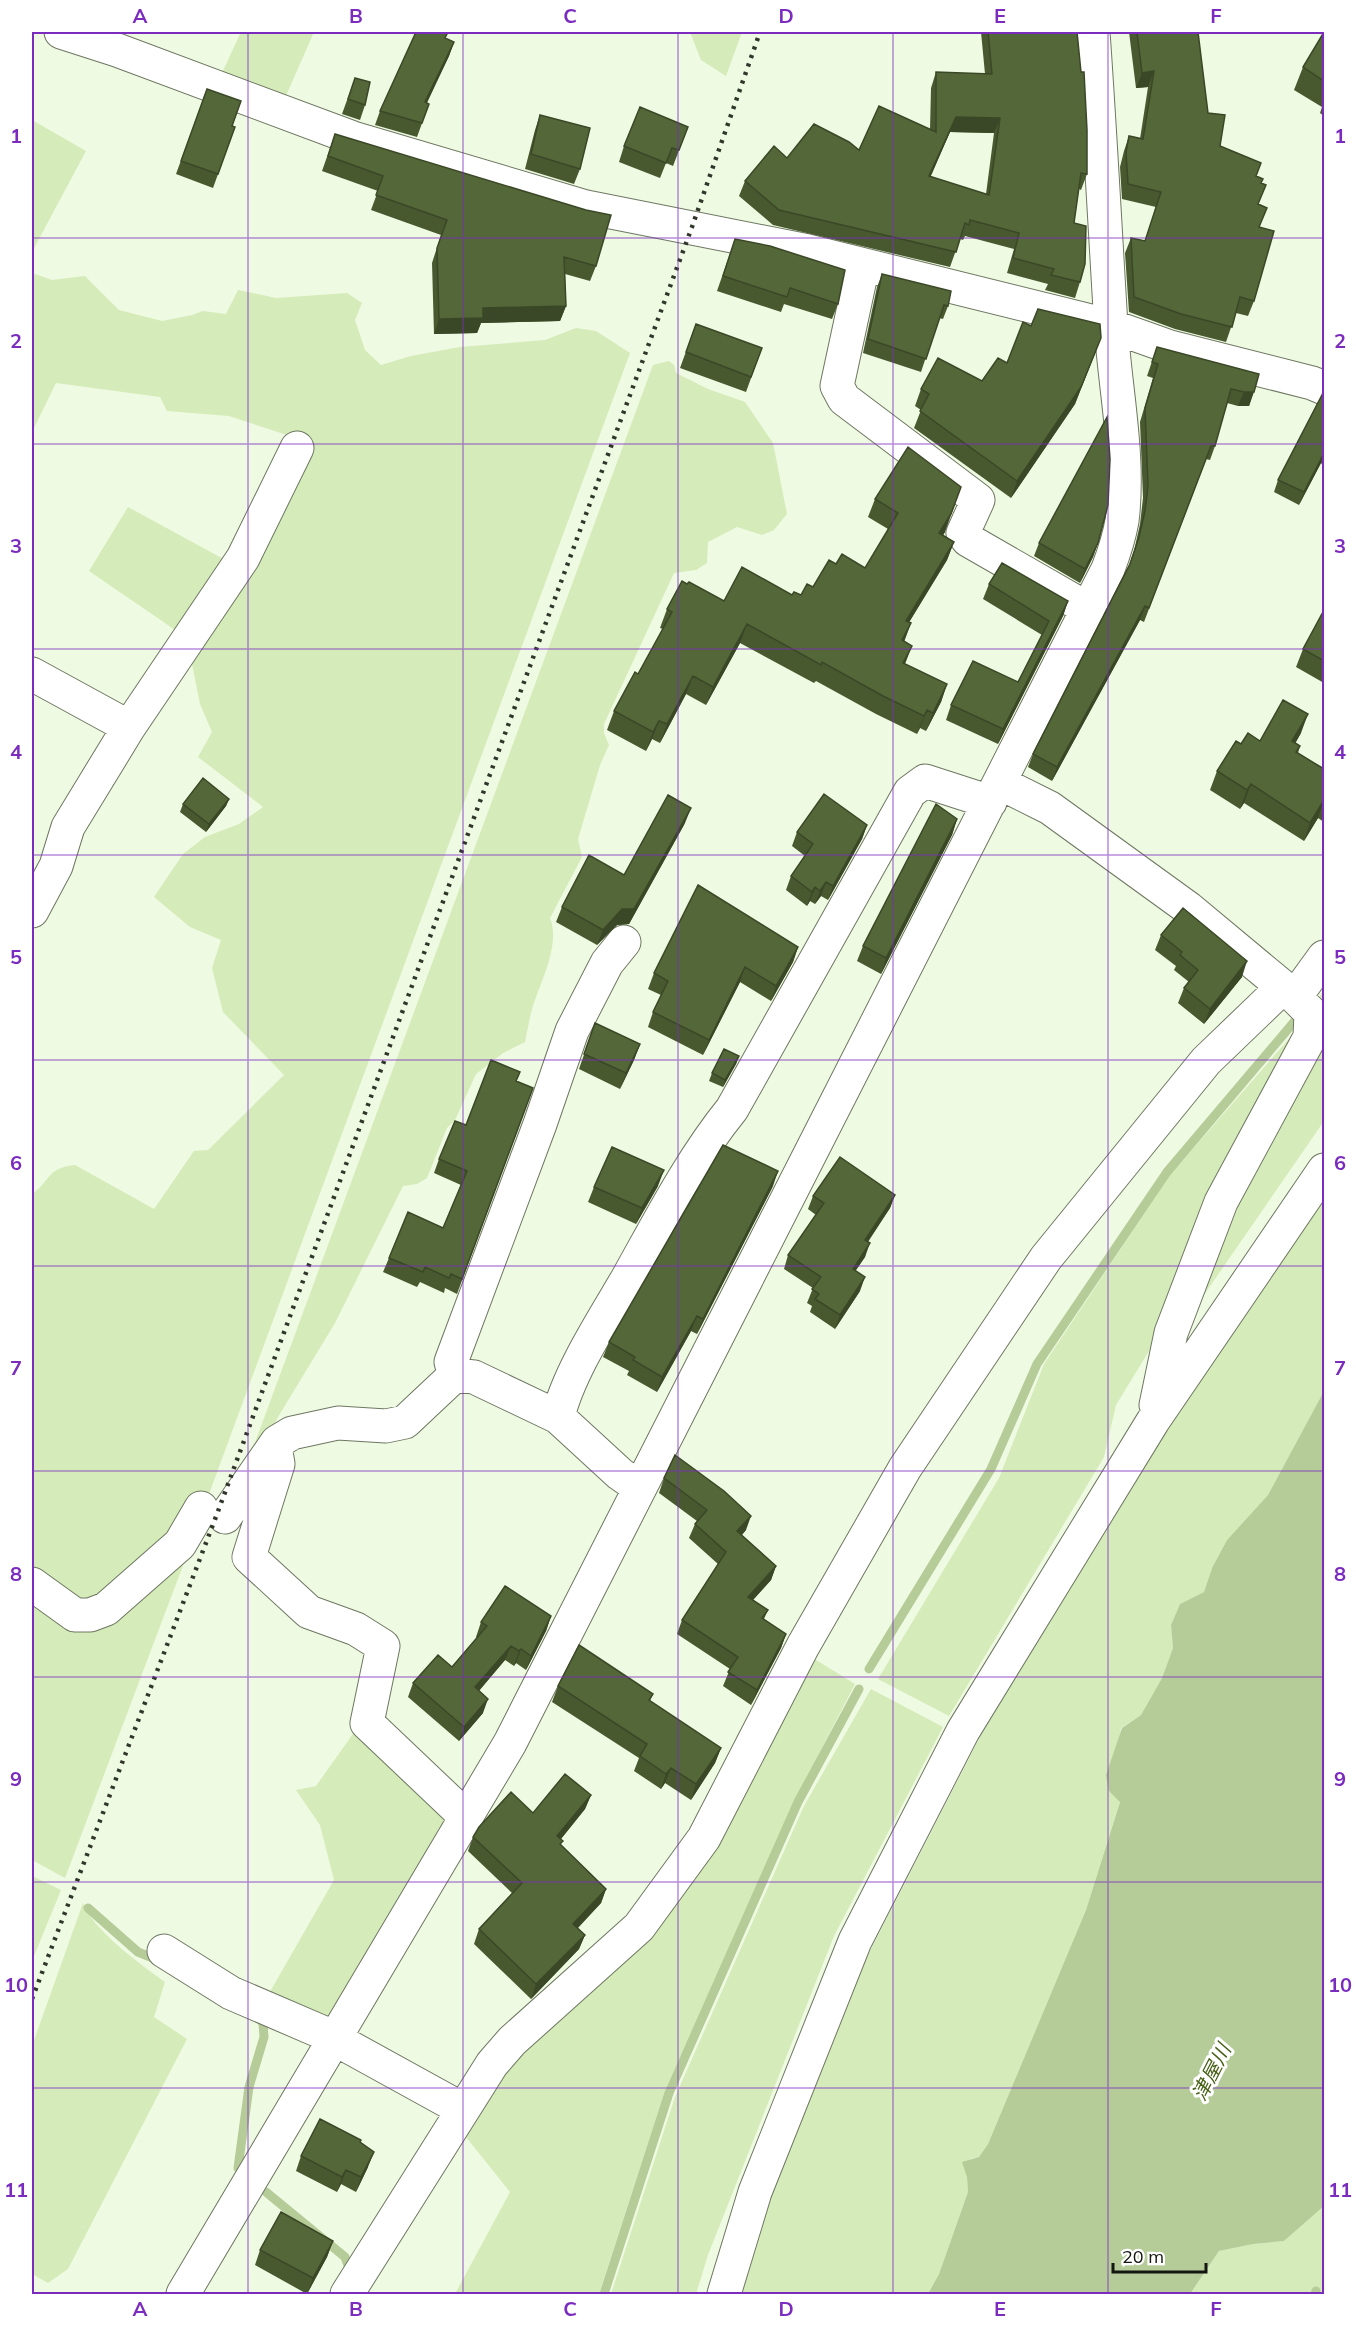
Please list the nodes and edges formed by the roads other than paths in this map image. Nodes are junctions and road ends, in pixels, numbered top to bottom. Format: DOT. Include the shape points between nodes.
graph roads {
  1 [pos="61,32"];
  2 [pos="1093,32"];
  3 [pos="863,265"];
  4 [pos="1111,326"];
  5 [pos="1324,388"];
  6 [pos="297,448"];
  7 [pos="1088,609"];
  8 [pos="32,674"];
  9 [pos="129,728"];
  10 [pos="995,793"];
  11 [pos="32,911"];
  12 [pos="624,942"];
  13 [pos="1324,957"];
  14 [pos="1289,992"];
  15 [pos="1324,1170"];
  16 [pos="455,1375"];
  17 [pos="558,1417"];
  18 [pos="1153,1421"];
  19 [pos="275,1444"];
  20 [pos="640,1488"];
  21 [pos="32,1584"];
  22 [pos="466,1817"];
  23 [pos="164,1951"];
  24 [pos="334,2039"];
  25 [pos="462,2109"];
  26 [pos="183,2295"];
  27 [pos="347,2295"];
  28 [pos="724,2295"];
  1 -- 3 [label="street" via="353,138 586,207"];
  2 -- 4 [label="street"];
  3 -- 4 [label="street"];
  3 -- 7 [label="street" via="837,386 844,399 978,500 963,533 968,540"];
  4 -- 5 [label="street" via="1170,347"];
  4 -- 7 [label="street" via="1123,464 1122,519 1108,569"];
  6 -- 9 [label="street" via="243,558"];
  7 -- 10 [label="street"];
  8 -- 9 [label="street"];
  9 -- 11 [label="street" via="68,827 56,866"];
  10 -- 14 [label="street" via="1050,808 1188,908"];
  10 -- 17 [label="street" via="925,782 910,792 732,1109 709,1137 595,1335"];
  10 -- 20 [label="street"];
  12 -- 16 [label="street" via="607,963 572,1031 451,1362"];
  13 -- 14 [label="street"];
  14 -- 18 [label="street" via="1311,1013 1310,1037 1221,1202 1172,1333"];
  14 -- 25 [label="street" via="1206,1061 1046,1258 905,1468 803,1646 704,1838 639,1927 512,2042"];
  15 -- 18 [label="street"];
  16 -- 17 [label="street" via="474,1377"];
  16 -- 19 [label="street" via="405,1422 386,1426 338,1422 292,1433"];
  17 -- 20 [label="street"];
  18 -- 28 [label="street" via="963,1731 855,1941 755,2192"];
  19 -- 21 [label="street" via="213,1512 106,1609 75,1615"];
  19 -- 22 [label="street" via="278,1464 249,1557 309,1612 356,1629 383,1646 367,1723"];
  20 -- 22 [label="street" via="510,1743"];
  22 -- 24 [label="street"];
  23 -- 24 [label="street" via="231,1993"];
  24 -- 25 [label="street"];
  24 -- 26 [label="street"];
  25 -- 27 [label="street"];
}
